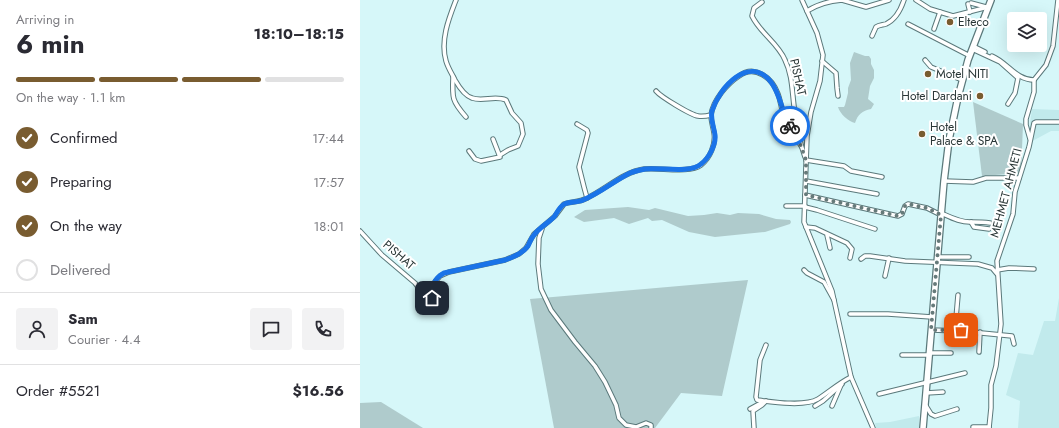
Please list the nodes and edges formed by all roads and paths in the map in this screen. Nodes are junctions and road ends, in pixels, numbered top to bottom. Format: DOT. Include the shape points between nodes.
graph roads {
  1 [pos="456,0"];
  2 [pos="802,0"];
  3 [pos="889,0"];
  4 [pos="904,0"];
  5 [pos="916,0"];
  6 [pos="991,0"];
  7 [pos="1058,0"];
  8 [pos="762,2"];
  9 [pos="818,2"];
  10 [pos="987,7"];
  11 [pos="807,11"];
  12 [pos="940,12"];
  13 [pos="970,12"];
  14 [pos="908,24"];
  15 [pos="934,29"];
  16 [pos="872,36"];
  17 [pos="973,48"];
  18 [pos="970,56"];
  19 [pos="822,60"];
  20 [pos="925,60"];
  21 [pos="453,76"];
  22 [pos="962,80"];
  23 [pos="1034,80"];
  24 [pos="656,91"];
  25 [pos="838,96"];
  26 [pos="1008,104"];
  27 [pos="711,115"];
  28 [pos="466,117"];
  29 [pos="1059,122"];
  30 [pos="577,124"];
  31 [pos="493,139"];
  32 [pos="1030,140"];
  33 [pos="801,146"];
  34 [pos="469,151"];
  35 [pos="500,155"];
  36 [pos="806,160"];
  37 [pos="882,178"];
  38 [pos="1019,178"];
  39 [pos="806,181"];
  40 [pos="944,181"];
  41 [pos="877,194"];
  42 [pos="806,195"];
  43 [pos="587,198"];
  44 [pos="786,206"];
  45 [pos="805,206"];
  46 [pos="941,214"];
  47 [pos="972,222"];
  48 [pos="990,222"];
  49 [pos="806,227"];
  50 [pos="543,228"];
  51 [pos="875,229"];
  52 [pos="989,229"];
  53 [pos="360,231"];
  54 [pos="827,235"];
  55 [pos="830,248"];
  56 [pos="969,257"];
  57 [pos="850,258"];
  58 [pos="889,258"];
  59 [pos="861,259"];
  60 [pos="937,260"];
  61 [pos="1034,269"];
  62 [pos="804,270"];
  63 [pos="998,270"];
  64 [pos="997,275"];
  65 [pos="885,276"];
  66 [pos="958,295"];
  67 [pos="836,304"];
  68 [pos="850,314"];
  69 [pos="932,317"];
  70 [pos="931,330"];
  71 [pos="955,330"];
  72 [pos="980,332"];
  73 [pos="1000,335"];
  74 [pos="1014,344"];
  75 [pos="766,345"];
  76 [pos="979,352"];
  77 [pos="951,353"];
  78 [pos="929,354"];
  79 [pos="902,355"];
  80 [pos="964,373"];
  81 [pos="851,377"];
  82 [pos="844,380"];
  83 [pos="927,381"];
  84 [pos="842,384"];
  85 [pos="943,392"];
  86 [pos="879,394"];
  87 [pos="926,394"];
  88 [pos="766,400"];
  89 [pos="925,405"];
  90 [pos="815,406"];
  91 [pos="832,406"];
  92 [pos="958,409"];
  93 [pos="750,410"];
  94 [pos="973,427"];
  95 [pos="989,427"];
  96 [pos="651,428"];
  97 [pos="754,428"];
  98 [pos="874,428"];
  99 [pos="923,428"];
  1 -- 21 [label="street" via="445,38 445,58"];
  2 -- 11 [label="street"];
  3 -- 9 [label="street" via="866,7 842,0"];
  4 -- 16 [label="street" via="892,19 876,27"];
  5 -- 12 [label="street"];
  6 -- 10 [label="main road"];
  7 -- 23 [label="street" via="1053,46 1046,65"];
  8 -- 33 [label="street, PISHAT" via="754,8 753,18 786,60"];
  9 -- 11 [label="street"];
  10 -- 13 [label="street"];
  10 -- 13 [label="street" via="970,4"];
  10 -- 17 [label="main road"];
  11 -- 19 [label="street" via="820,40"];
  12 -- 13 [label="street" via="956,16"];
  12 -- 15 [label="street"];
  14 -- 18 [label="street"];
  17 -- 18 [label="main road"];
  17 -- 23 [label="street" via="1001,59 1022,78"];
  17 -- 26 [label="street" via="1000,62 1018,78 1015,93"];
  18 -- 22 [label="main road"];
  19 -- 25 [label="street" via="836,73"];
  19 -- 36 [label="street" via="820,81 808,128"];
  20 -- 22 [label="street" via="931,67"];
  21 -- 28 [label="street" via="452,95"];
  21 -- 35 [label="street" via="470,98 506,100 512,113 521,123 524,132 520,143"];
  22 -- 40 [label="main road" via="951,127"];
  23 -- 32 [label="street" via="1034,92 1026,118"];
  24 -- 27 [label="street" via="696,115"];
  27 -- 33 [label="street, PISHAT" via="723,91 737,76 748,71 760,73 770,80 775,88 784,116"];
  27 -- 43 [label="street, PISHAT" via="715,142 711,152 700,165 690,169 653,168 636,171"];
  29 -- 32 [label="street, MEHMET AHMETI" via="1035,122"];
  30 -- 43 [label="street" via="588,133 579,167"];
  31 -- 35 [label="street"];
  32 -- 38 [label="street, MEHMET AHMETI"];
  33 -- 36 [label="street, PISHAT"];
  34 -- 35 [label="street" via="481,161"];
  36 -- 37 [label="street" via="844,166 851,171"];
  36 -- 39 [label="street"];
  38 -- 40 [label="street" via="986,178 973,182"];
  38 -- 63 [label="street, MEHMET AHMETI" via="1013,214 997,261"];
  39 -- 41 [label="street"];
  39 -- 42 [label="street"];
  40 -- 46 [label="main road"];
  42 -- 45 [label="street"];
  42 -- 46 [label="street" via="898,216 908,204"];
  43 -- 50 [label="street, PISHAT" via="564,204"];
  44 -- 45 [label="street"];
  45 -- 49 [label="street"];
  45 -- 51 [label="street"];
  46 -- 47 [label="street" via="956,220"];
  46 -- 60 [label="main road"];
  47 -- 48 [label="street"];
  47 -- 52 [label="street" via="974,227"];
  49 -- 54 [label="street" via="815,228"];
  49 -- 67 [label="street"];
  50 -- 53 [label="street, PISHAT" via="534,234 526,248 515,256 440,276 434,283 429,302 415,283 382,255"];
  50 -- 96 [label="street" via="539,238 538,264 541,289 551,310 595,366 616,405 619,418 626,425 636,427 646,423 651,425"];
  54 -- 55 [label="street"];
  54 -- 57 [label="street" via="850,245"];
  56 -- 60 [label="street"];
  58 -- 59 [label="street" via="867,256"];
  58 -- 60 [label="street" via="905,261"];
  58 -- 65 [label="street"];
  60 -- 64 [label="street" via="984,265 992,268"];
  60 -- 69 [label="main road"];
  61 -- 63 [label="street"];
  62 -- 67 [label="street" via="824,282"];
  63 -- 64 [label="street, MEHMET AHMETI"];
  64 -- 73 [label="street, MEHMET AHMETI"];
  66 -- 71 [label="street"];
  67 -- 81 [label="street"];
  68 -- 69 [label="street"];
  69 -- 70 [label="main road"];
  70 -- 71 [label="street"];
  70 -- 78 [label="main road"];
  71 -- 72 [label="street"];
  72 -- 73 [label="street"];
  72 -- 76 [label="street"];
  73 -- 74 [label="street" via="1013,336"];
  73 -- 95 [label="street, MEHMET AHMETI" via="991,385"];
  75 -- 88 [label="street" via="760,360 756,398"];
  77 -- 78 [label="street"];
  78 -- 79 [label="street"];
  78 -- 83 [label="main road"];
  80 -- 83 [label="street"];
  81 -- 82 [label="street"];
  81 -- 98 [label="street"];
  82 -- 84 [label="street"];
  82 -- 88 [label="street" via="818,399 807,403"];
  83 -- 86 [label="street"];
  83 -- 87 [label="main road"];
  84 -- 90 [label="street"];
  84 -- 91 [label="street"];
  85 -- 87 [label="street"];
  87 -- 89 [label="main road"];
  88 -- 93 [label="street"];
  88 -- 97 [label="street" via="753,411"];
  89 -- 92 [label="street" via="935,416"];
  89 -- 99 [label="main road"];
  94 -- 95 [label="street, MEHMET AHMETI"];
}
